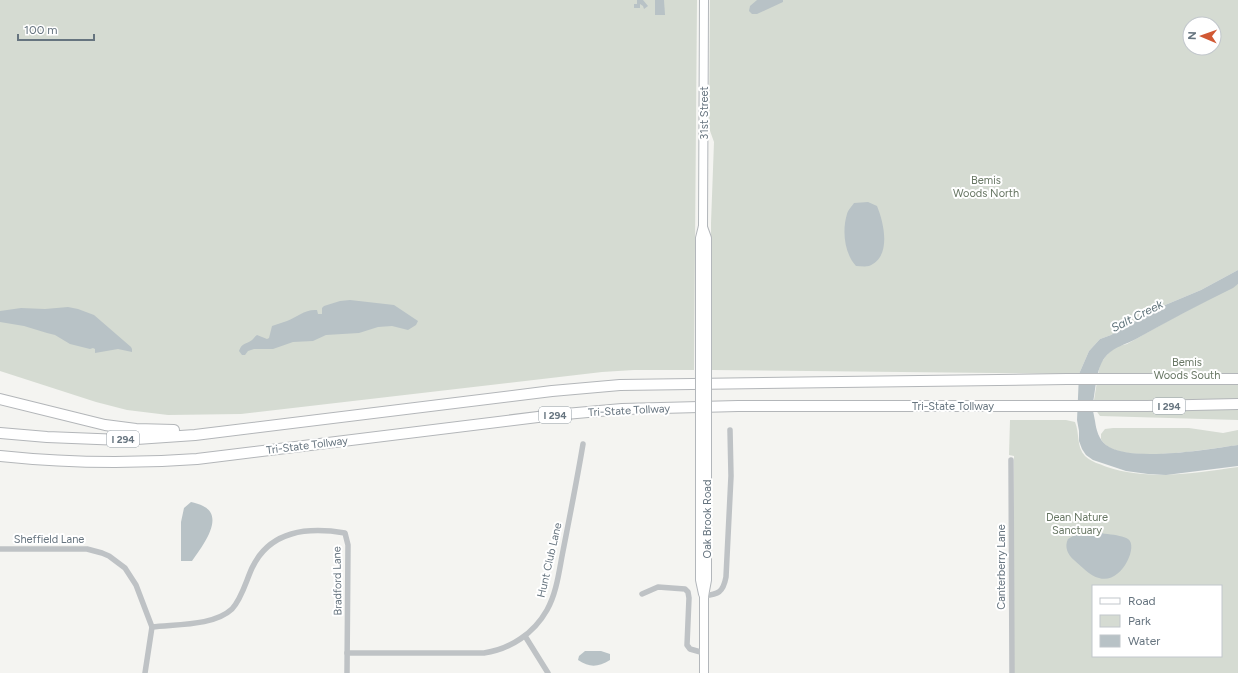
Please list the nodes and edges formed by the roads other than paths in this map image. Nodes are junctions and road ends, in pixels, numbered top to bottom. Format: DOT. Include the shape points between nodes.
graph roads {
  1 [pos="704,0"];
  2 [pos="1238,379"];
  3 [pos="0,399"];
  4 [pos="1238,404"];
  5 [pos="246,428"];
  6 [pos="730,430"];
  7 [pos="0,433"];
  8 [pos="703,442"];
  9 [pos="583,444"];
  10 [pos="0,456"];
  11 [pos="0,459"];
  12 [pos="1012,460"];
  13 [pos="45,461"];
  14 [pos="0,549"];
  15 [pos="642,594"];
  16 [pos="704,596"];
  17 [pos="152,627"];
  18 [pos="526,636"];
  19 [pos="347,653"];
  20 [pos="704,653"];
  21 [pos="144,673"];
  22 [pos="347,673"];
  23 [pos="548,673"];
  24 [pos="704,673"];
  25 [pos="1012,673"];
  1 -- 8 [label="main road, 31st Street, bridge" via="703,226 700,238 704,352"];
  2 -- 5 [label="highway, Tri-State Tollway / I 294" via="620,385"];
  3 -- 5 [label="highway" via="121,428"];
  4 -- 13 [label="highway, Tri-State Tollway / I 294" via="738,406 622,409 197,459 121,463"];
  5 -- 7 [label="highway, Tri-State Tollway / I 294" via="195,435 122,440"];
  6 -- 16 [label="street" via="731,476 726,578 720,592"];
  8 -- 16 [label="main road, Oak Brook Road" via="700,580"];
  9 -- 18 [label="street, Hunt Club Lane" via="553,595 543,617"];
  10 -- 13 [label="highway, Tri-State Tollway / I 294"];
  11 -- 13 [label="highway"];
  12 -- 25 [label="street, Canterberry Lane"];
  14 -- 17 [label="street, Sheffield Lane" via="87,549 109,556 125,568 133,579"];
  15 -- 20 [label="street" via="658,587 685,589 689,598 687,645 690,649"];
  16 -- 20 [label="main road, Oak Brook Road"];
  17 -- 19 [label="street, Bradford Lane" via="203,622 222,615 238,600 254,564 266,547 293,532 333,531 345,533 348,545"];
  17 -- 21 [label="street"];
  18 -- 19 [label="street, Hunt Club Lane" via="505,648 484,653"];
  18 -- 23 [label="street"];
  19 -- 22 [label="street, Bradford Lane"];
  20 -- 24 [label="main road, Oak Brook Road"];
}
